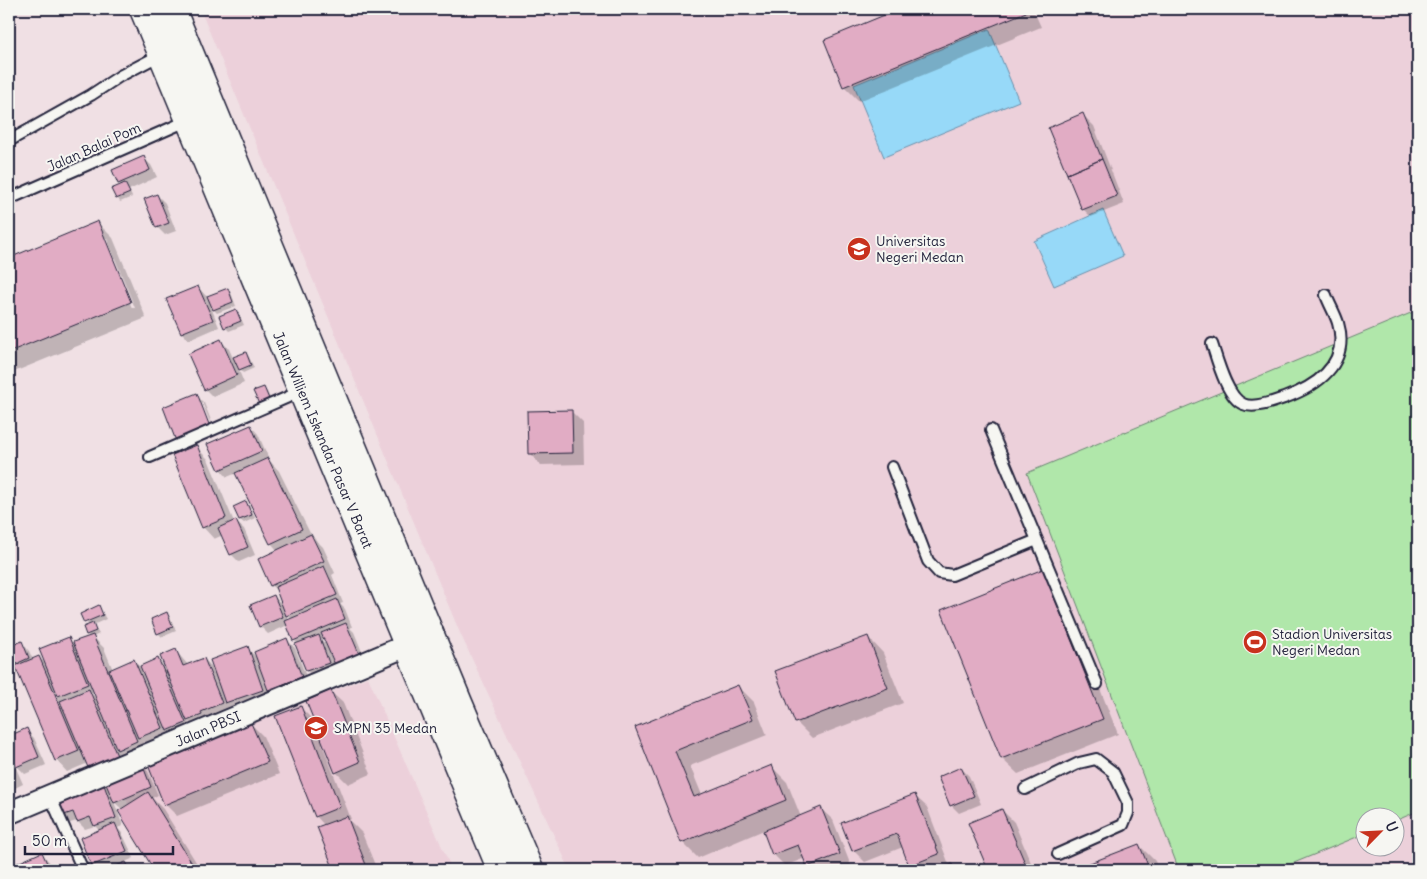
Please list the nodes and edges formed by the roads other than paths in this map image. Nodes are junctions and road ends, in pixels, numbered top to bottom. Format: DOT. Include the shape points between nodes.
graph roads {
  1 [pos="144,9"];
  2 [pos="172,9"];
  3 [pos="163,54"];
  4 [pos="202,115"];
  5 [pos="9,141"];
  6 [pos="9,199"];
  7 [pos="1326,295"];
  8 [pos="1212,344"];
  9 [pos="300,352"];
  10 [pos="302,391"];
  11 [pos="991,430"];
  12 [pos="150,457"];
  13 [pos="892,467"];
  14 [pos="1037,540"];
  15 [pos="408,645"];
  16 [pos="1097,684"];
  17 [pos="1025,789"];
  18 [pos="50,796"];
  19 [pos="9,813"];
  20 [pos="1058,854"];
  21 [pos="83,870"];
  22 [pos="502,870"];
  23 [pos="529,870"];
  1 -- 3 [label="street, Jalan Williem Iskandar Pasar V Barat"];
  2 -- 4 [label="street, Jalan Williem Iskandar Pasar V Barat"];
  3 -- 4 [label="street, Jalan Williem Iskandar Pasar V Barat"];
  3 -- 5 [label="lane"];
  4 -- 6 [label="lane, Jalan Balai Pom"];
  4 -- 9 [label="street, Jalan Williem Iskandar Pasar V Barat"];
  7 -- 8 [label="lane" via="1338,323 1335,363 1315,383 1298,393 1275,402 1253,406 1242,404 1231,393"];
  9 -- 10 [label="street, Jalan Williem Iskandar Pasar V Barat"];
  9 -- 23 [label="street, Jalan Williem Iskandar Pasar V Barat"];
  10 -- 12 [label="lane"];
  10 -- 15 [label="street, Jalan Williem Iskandar Pasar V Barat"];
  11 -- 14 [label="lane"];
  13 -- 14 [label="lane" via="928,561 939,573 952,575"];
  14 -- 16 [label="lane"];
  15 -- 18 [label="street, Jalan PBSI"];
  15 -- 22 [label="street, Jalan Williem Iskandar Pasar V Barat"];
  17 -- 20 [label="lane" via="1078,763 1096,759 1113,772 1119,782 1128,803 1124,825"];
  18 -- 19 [label="street, Jalan PBSI"];
  18 -- 21 [label="lane"];
}
